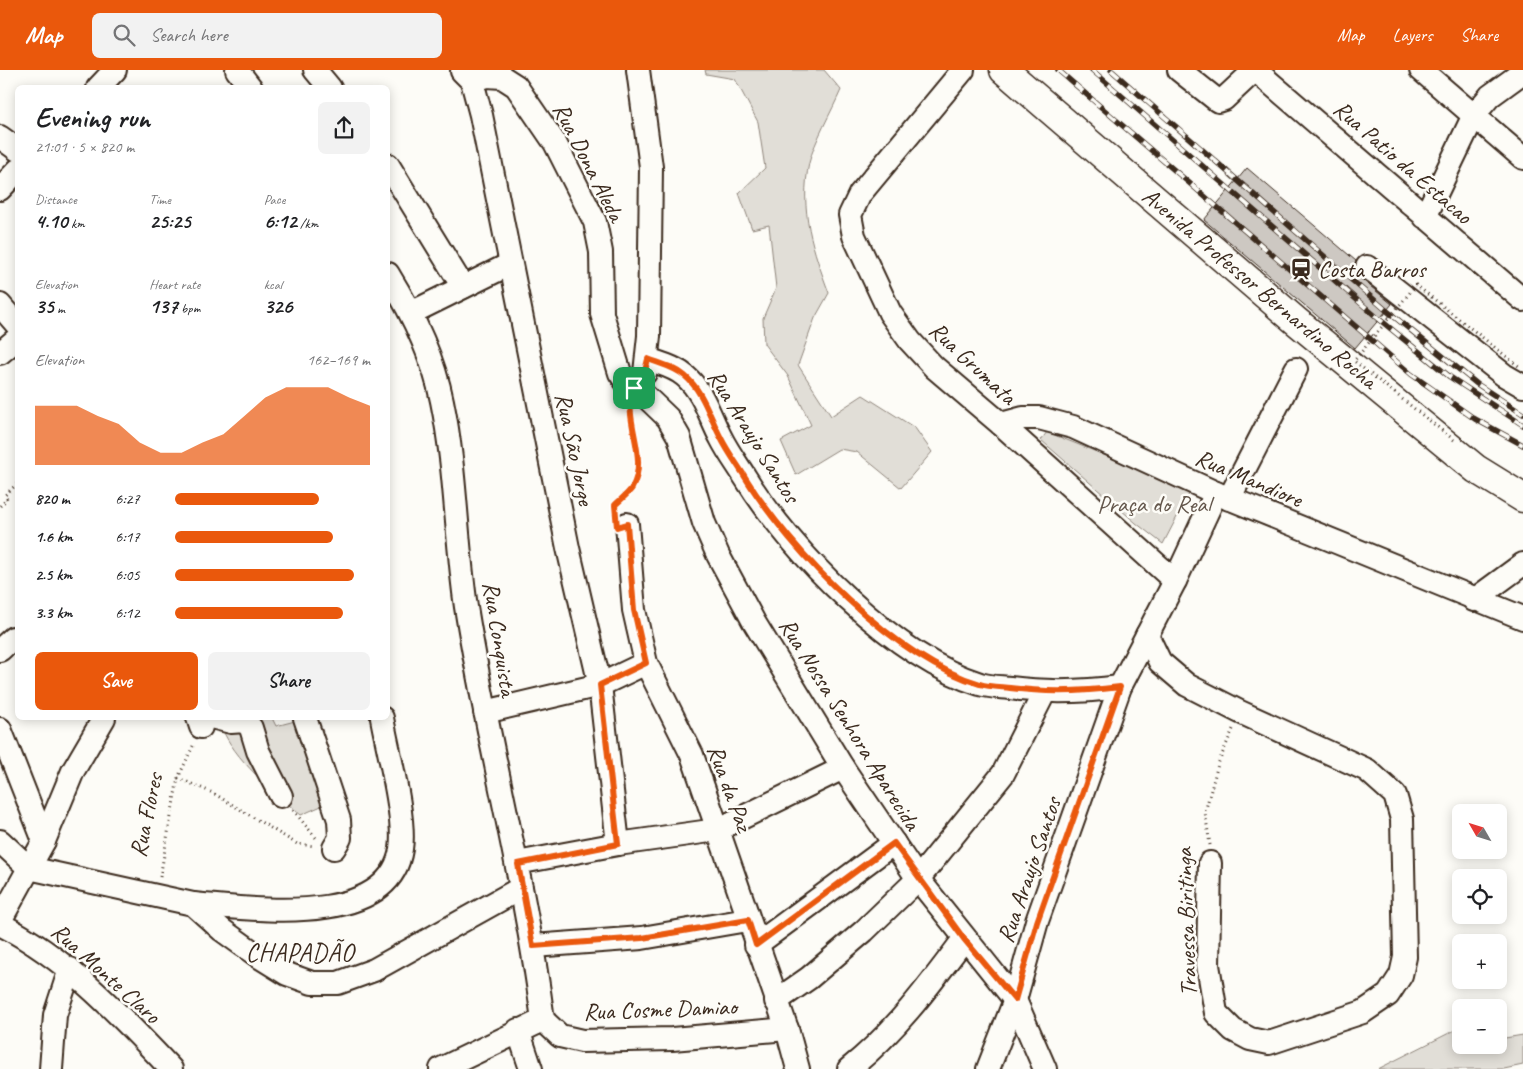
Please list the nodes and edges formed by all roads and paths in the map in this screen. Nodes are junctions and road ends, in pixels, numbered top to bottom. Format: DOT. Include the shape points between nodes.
graph roads {
  1 [pos="315,70"];
  2 [pos="638,70"];
  3 [pos="963,70"];
  4 [pos="1004,70"];
  5 [pos="1179,70"];
  6 [pos="1421,70"];
  7 [pos="1523,72"];
  8 [pos="466,76"];
  9 [pos="328,85"];
  10 [pos="1474,115"];
  11 [pos="0,137"];
  12 [pos="15,148"];
  13 [pos="1523,158"];
  14 [pos="390,168"];
  15 [pos="15,173"];
  16 [pos="0,189"];
  17 [pos="1425,216"];
  18 [pos="510,264"];
  19 [pos="1367,267"];
  20 [pos="390,277"];
  21 [pos="463,287"];
  22 [pos="1523,300"];
  23 [pos="0,306"];
  24 [pos="411,313"];
  25 [pos="1384,314"];
  26 [pos="1390,318"];
  27 [pos="15,323"];
  28 [pos="1368,332"];
  29 [pos="1374,337"];
  30 [pos="15,341"];
  31 [pos="0,354"];
  32 [pos="648,359"];
  33 [pos="1296,369"];
  34 [pos="1522,377"];
  35 [pos="637,389"];
  36 [pos="1001,424"];
  37 [pos="1454,440"];
  38 [pos="15,486"];
  39 [pos="1223,496"];
  40 [pos="1523,498"];
  41 [pos="0,506"];
  42 [pos="627,524"];
  43 [pos="1523,564"];
  44 [pos="1175,581"];
  45 [pos="1474,600"];
  46 [pos="1523,618"];
  47 [pos="1147,635"];
  48 [pos="646,663"];
  49 [pos="600,685"];
  50 [pos="1120,687"];
  51 [pos="1044,693"];
  52 [pos="486,712"];
  53 [pos="1240,712"];
  54 [pos="103,720"];
  55 [pos="305,720"];
  56 [pos="382,720"];
  57 [pos="205,721"];
  58 [pos="0,728"];
  59 [pos="843,768"];
  60 [pos="178,778"];
  61 [pos="281,796"];
  62 [pos="718,830"];
  63 [pos="44,841"];
  64 [pos="0,842"];
  65 [pos="894,843"];
  66 [pos="618,844"];
  67 [pos="328,847"];
  68 [pos="1210,863"];
  69 [pos="518,864"];
  70 [pos="29,868"];
  71 [pos="918,879"];
  72 [pos="521,888"];
  73 [pos="156,896"];
  74 [pos="193,904"];
  75 [pos="748,920"];
  76 [pos="0,922"];
  77 [pos="964,939"];
  78 [pos="756,945"];
  79 [pos="533,946"];
  80 [pos="70,969"];
  81 [pos="1015,1000"];
  82 [pos="776,1001"];
  83 [pos="543,1020"];
  84 [pos="787,1029"];
  85 [pos="518,1030"];
  86 [pos="51,1069"];
  87 [pos="171,1069"];
  88 [pos="441,1069"];
  89 [pos="531,1069"];
  90 [pos="798,1069"];
  91 [pos="848,1069"];
  92 [pos="988,1069"];
  93 [pos="1046,1069"];
  1 -- 9 [label="street"];
  2 -- 32 [label="street" via="651,167"];
  3 -- 36 [label="street, Rua Grumata" via="860,194 850,215 854,236 890,313 910,341 934,367"];
  4 -- 40 [label="main road, Avenida Professor Bernardino Rocha" via="1311,333 1476,469"];
  5 -- 17 [label="street, Rua Patio da Estacao" via="1218,101 1224,100 1255,70"];
  6 -- 10 [label="street"];
  7 -- 10 [label="street" via="1490,96"];
  8 -- 18 [label="street, Rua São Jorge" via="481,115"];
  8 -- 35 [label="street, Rua Dona Aleda" via="502,78 516,86 554,143 595,222 601,252 602,314 620,373 628,385"];
  10 -- 13 [label="street"];
  10 -- 17 [label="street"];
  11 -- 12 [label="street"];
  14 -- 21 [label="street"];
  15 -- 16 [label="street"];
  17 -- 22 [label="street, Rua Patio da Estacao"];
  18 -- 21 [label="street"];
  18 -- 49 [label="street, Rua São Jorge" via="568,548"];
  19 -- 34 [label="street" via="1504,375"];
  20 -- 24 [label="street, Rua Conquista"];
  21 -- 24 [label="street"];
  23 -- 27 [label="street"];
  24 -- 52 [label="street, Rua Conquista" via="442,400 466,606"];
  25 -- 26 [label="path"];
  26 -- 29 [label="path, bridge"];
  26 -- 34 [label="path, bridge" via="1416,285"];
  28 -- 29 [label="path"];
  29 -- 37 [label="path, bridge" via="1354,361"];
  30 -- 31 [label="street"];
  32 -- 35 [label="street"];
  32 -- 51 [label="street, Rua Araujo Santos" via="673,368 695,386 720,437 780,526 818,570 884,631 944,669 981,684"];
  33 -- 39 [label="street, Rua Araujo Santos"];
  35 -- 42 [label="path" via="630,398 639,462 632,488 615,505 617,527"];
  35 -- 59 [label="street, Rua Nossa Senhora Aparecida" via="668,418 678,437 704,523 718,555 754,622"];
  36 -- 39 [label="street, Rua Mandiore" via="1024,418 1056,422"];
  36 -- 44 [label="street, Rua Grumata"];
  38 -- 41 [label="path" via="5,495 7,499"];
  39 -- 44 [label="street, Rua Araujo Santos"];
  39 -- 45 [label="street, Rua Mandiore"];
  42 -- 48 [label="street, Rua da Paz" via="634,610"];
  43 -- 45 [label="street"];
  44 -- 47 [label="street, Rua Araujo Santos"];
  45 -- 46 [label="street, Rua Mandiore"];
  47 -- 50 [label="street, Rua Araujo Santos"];
  47 -- 53 [label="street, Travessa Biritinga" via="1160,662 1173,674 1187,685"];
  48 -- 49 [label="street"];
  48 -- 62 [label="street, Rua da Paz" via="692,755"];
  49 -- 52 [label="street"];
  49 -- 66 [label="street, Rua São Jorge"];
  50 -- 51 [label="street, Rua Araujo Santos" via="1076,693"];
  50 -- 81 [label="street, Rua Araujo Santos" via="1037,922"];
  51 -- 71 [label="street" via="1003,774"];
  52 -- 69 [label="street, Rua Conquista"];
  53 -- 68 [label="path, Travessa Biritinga" via="1218,764 1205,812"];
  53 -- 68 [label="street, Travessa Biritinga" via="1367,770 1394,795 1402,819 1405,957 1401,975 1388,995 1363,1012 1269,1043 1250,1040 1233,1030 1216,1013 1208,965"];
  54 -- 63 [label="street" via="73,771"];
  55 -- 67 [label="street" via="339,820 340,838"];
  56 -- 74 [label="street" via="400,816 401,849 393,872 378,890 338,906 284,910"];
  57 -- 60 [label="path, Rua Flores"];
  57 -- 61 [label="street" via="245,721"];
  58 -- 63 [label="street"];
  59 -- 62 [label="street"];
  59 -- 65 [label="street, Rua Nossa Senhora Aparecida"];
  60 -- 67 [label="path" via="213,793 297,844"];
  60 -- 73 [label="path, Rua Flores"];
  61 -- 67 [label="path"];
  62 -- 66 [label="street"];
  62 -- 75 [label="street, Rua da Paz"];
  63 -- 70 [label="street"];
  64 -- 70 [label="street"];
  65 -- 71 [label="street, Rua Nossa Senhora Aparecida"];
  65 -- 78 [label="street"];
  66 -- 69 [label="street"];
  69 -- 72 [label="street, Rua Conquista"];
  70 -- 73 [label="street"];
  70 -- 76 [label="street"];
  71 -- 77 [label="street, Rua Nossa Senhora Aparecida"];
  71 -- 82 [label="street" via="830,961"];
  72 -- 74 [label="street" via="374,970 338,983 312,983 287,974 222,930"];
  72 -- 79 [label="street, Rua Conquista"];
  73 -- 74 [label="street"];
  75 -- 78 [label="street, Rua da Paz"];
  75 -- 79 [label="street" via="642,938"];
  76 -- 80 [label="street, Rua Monte Claro"];
  77 -- 81 [label="street, Rua Nossa Senhora Aparecida"];
  77 -- 91 [label="street" via="912,1007 873,1050"];
  78 -- 82 [label="street, Rua da Paz"];
  79 -- 83 [label="street, Rua Conquista"];
  80 -- 86 [label="street" via="54,1015"];
  80 -- 87 [label="street, Rua Monte Claro"];
  81 -- 92 [label="street, Rua Araujo Santos"];
  81 -- 93 [label="street, Rua Nossa Senhora Aparecida"];
  82 -- 84 [label="street, Rua da Paz"];
  83 -- 84 [label="street, Rua Cosme Damiao" via="560,1036 582,1040 672,1038"];
  83 -- 85 [label="street"];
  84 -- 90 [label="street, Rua da Paz"];
  85 -- 88 [label="street"];
  85 -- 89 [label="street"];
}
